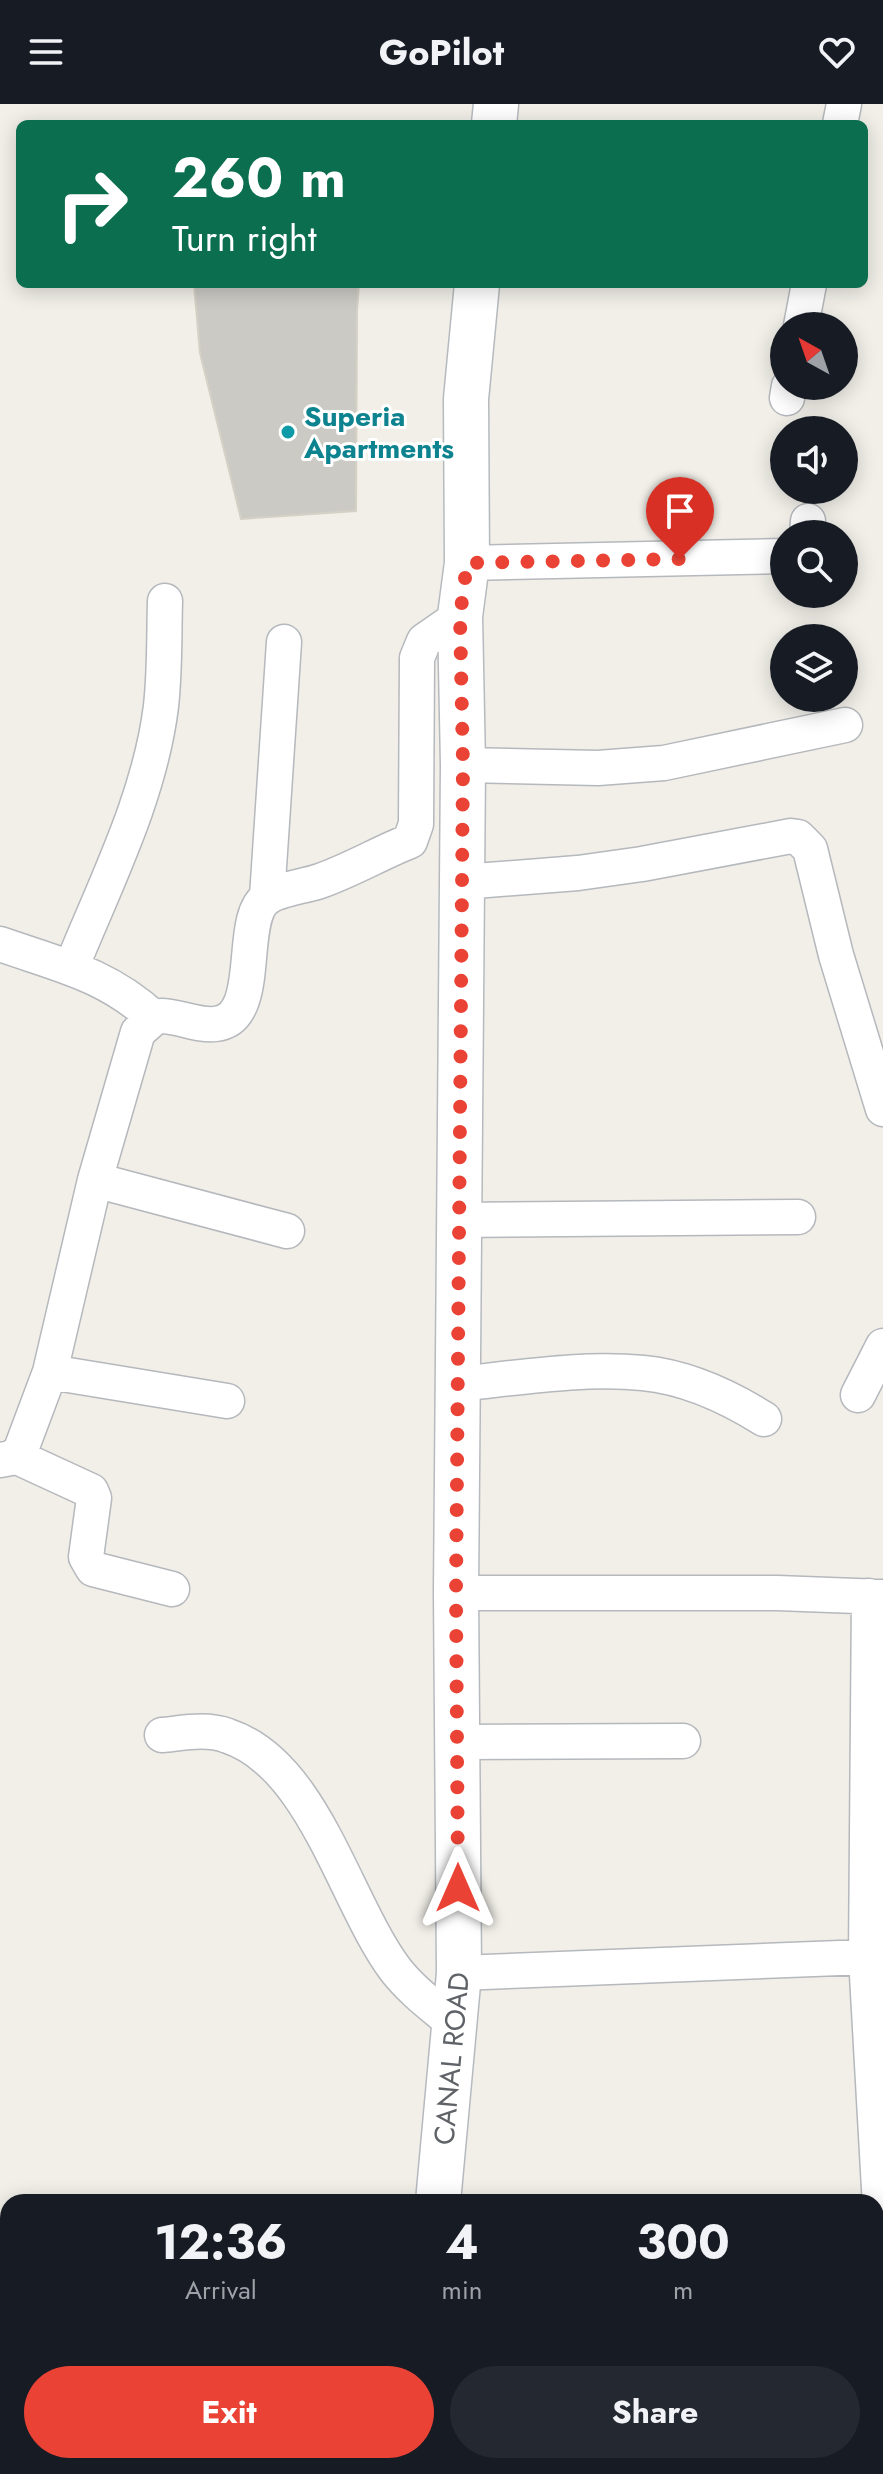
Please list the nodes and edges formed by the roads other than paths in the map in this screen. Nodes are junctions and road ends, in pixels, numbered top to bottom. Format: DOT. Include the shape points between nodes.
graph roads {
  1 [pos="477,288"];
  2 [pos="808,288"];
  3 [pos="804,312"];
  4 [pos="770,556"];
  5 [pos="467,563"];
  6 [pos="165,601"];
  7 [pos="460,616"];
  8 [pos="284,642"];
  9 [pos="845,725"];
  10 [pos="463,765"];
  11 [pos="462,882"];
  12 [pos="267,897"];
  13 [pos="0,944"];
  14 [pos="71,968"];
  15 [pos="154,1018"];
  16 [pos="883,1109"];
  17 [pos="95,1180"];
  18 [pos="798,1217"];
  19 [pos="458,1220"];
  20 [pos="287,1231"];
  21 [pos="883,1346"];
  22 [pos="50,1372"];
  23 [pos="458,1384"];
  24 [pos="858,1395"];
  25 [pos="227,1401"];
  26 [pos="764,1419"];
  27 [pos="8,1458"];
  28 [pos="172,1589"];
  29 [pos="456,1593"];
  30 [pos="876,1596"];
  31 [pos="162,1735"];
  32 [pos="683,1741"];
  33 [pos="457,1742"];
  34 [pos="866,1957"];
  35 [pos="459,1973"];
  36 [pos="453,2023"];
  37 [pos="439,2194"];
  38 [pos="879,2194"];
  1 -- 5 [label="street, CANAL ROAD" via="466,399"];
  2 -- 3 [label="street"];
  4 -- 5 [label="street"];
  5 -- 7 [label="street, CANAL ROAD"];
  6 -- 14 [label="street" via="161,705 149,767"];
  7 -- 10 [label="street, CANAL ROAD"];
  7 -- 12 [label="street" via="424,641 417,658 416,824 410,841 323,880"];
  8 -- 12 [label="street"];
  9 -- 10 [label="street" via="664,763 598,768"];
  10 -- 11 [label="street, CANAL ROAD"];
  11 -- 16 [label="street" via="578,873 798,837 810,849 832,943"];
  11 -- 19 [label="street, CANAL ROAD"];
  12 -- 15 [label="street" via="253,927 238,1009 213,1025"];
  13 -- 14 [label="street"];
  14 -- 15 [label="street" via="114,986"];
  15 -- 17 [label="street" via="135,1039"];
  17 -- 20 [label="street"];
  17 -- 22 [label="street"];
  18 -- 19 [label="street"];
  19 -- 23 [label="street, CANAL ROAD"];
  21 -- 24 [label="street"];
  22 -- 25 [label="street"];
  22 -- 27 [label="street" via="26,1441"];
  23 -- 26 [label="street" via="591,1372 645,1373 735,1400"];
  23 -- 29 [label="street, CANAL ROAD"];
  27 -- 28 [label="street" via="91,1491 86,1557 93,1569"];
  29 -- 30 [label="street"];
  29 -- 33 [label="street, CANAL ROAD"];
  30 -- 34 [label="street"];
  31 -- 36 [label="street" via="226,1735 268,1758 297,1790 396,1970"];
  32 -- 33 [label="street"];
  33 -- 35 [label="street, CANAL ROAD"];
  34 -- 35 [label="street"];
  34 -- 38 [label="street"];
  35 -- 36 [label="street, CANAL ROAD"];
  36 -- 37 [label="street, CANAL ROAD"];
}
